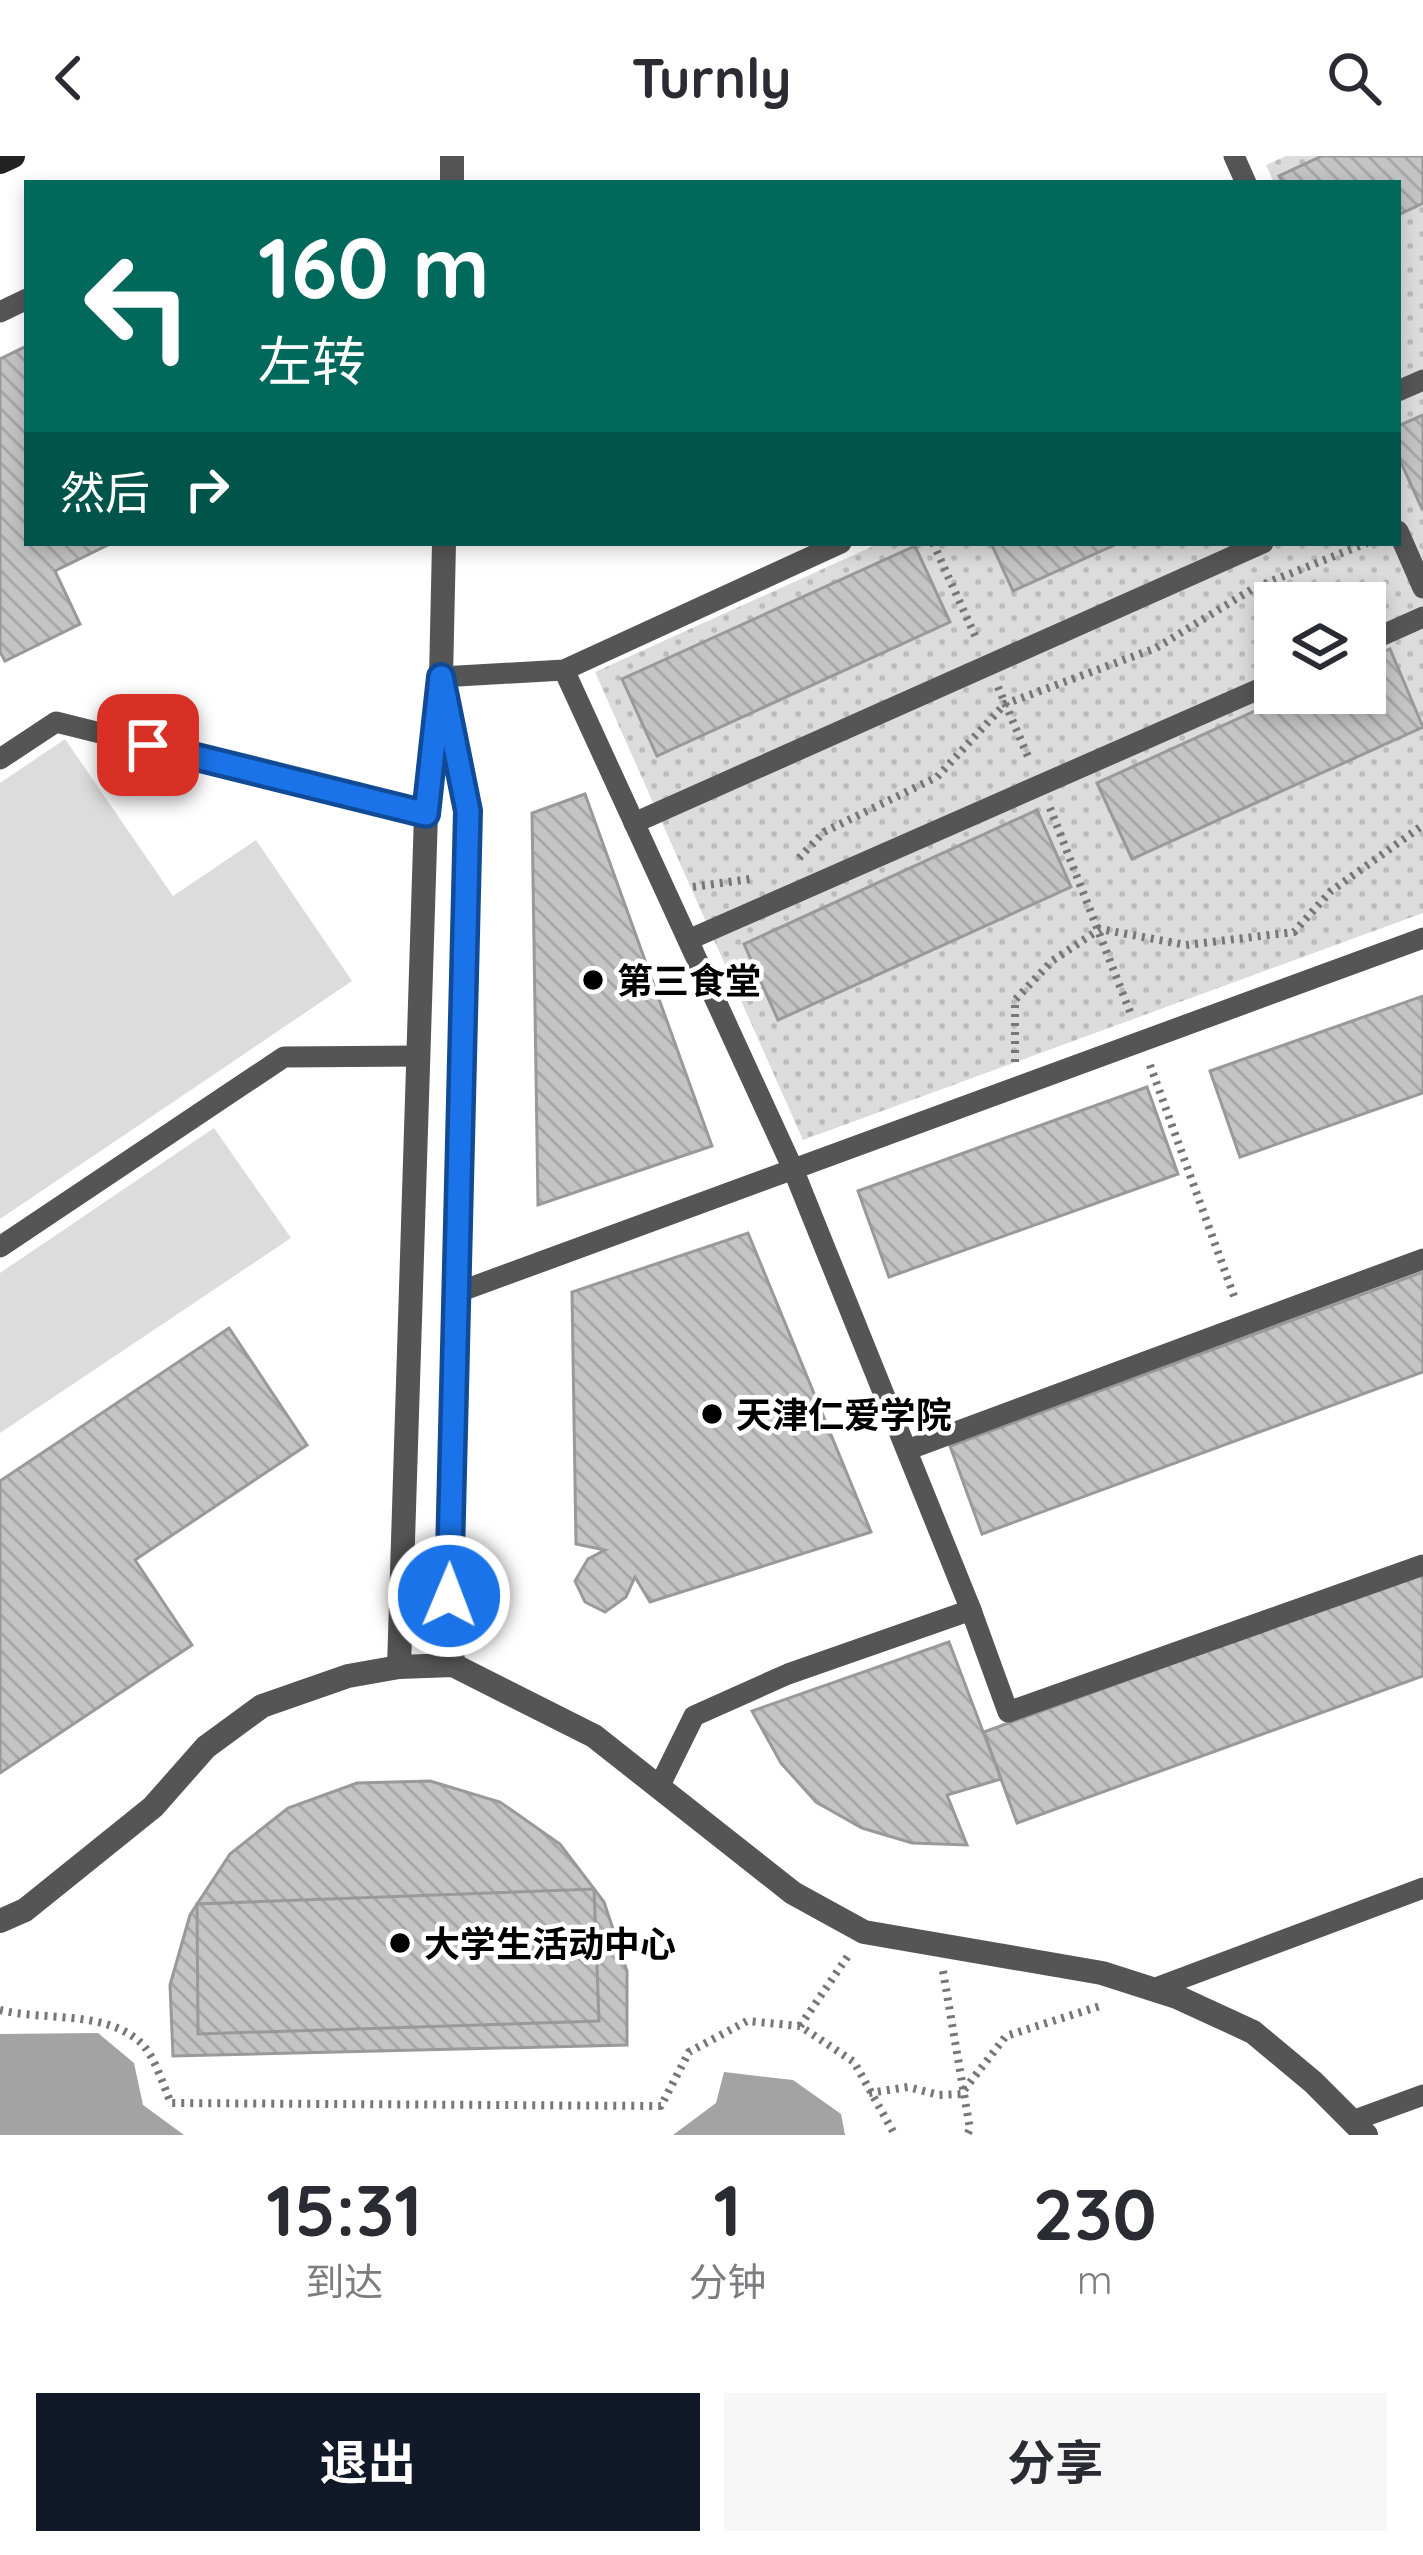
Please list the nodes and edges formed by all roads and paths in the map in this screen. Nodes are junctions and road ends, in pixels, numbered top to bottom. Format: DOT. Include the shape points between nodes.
graph roads {
  1 [pos="13,156"];
  2 [pos="0,162"];
  3 [pos="1401,538"];
  4 [pos="445,546"];
  5 [pos="834,546"];
  6 [pos="934,546"];
  7 [pos="1256,546"];
  8 [pos="1359,546"];
  9 [pos="1423,588"];
  10 [pos="1423,617"];
  11 [pos="1386,634"];
  12 [pos="988,665"];
  13 [pos="564,670"];
  14 [pos="441,677"];
  15 [pos="1254,691"];
  16 [pos="1005,704"];
  17 [pos="0,760"];
  18 [pos="1041,785"];
  19 [pos="426,814"];
  20 [pos="634,823"];
  21 [pos="1423,825"];
  22 [pos="797,860"];
  23 [pos="764,877"];
  24 [pos="665,891"];
  25 [pos="1100,929"];
  26 [pos="1423,938"];
  27 [pos="688,940"];
  28 [pos="1141,1041"];
  29 [pos="418,1056"];
  30 [pos="1015,1088"];
  31 [pos="793,1169"];
  32 [pos="0,1247"];
  33 [pos="1423,1259"];
  34 [pos="457,1293"];
  35 [pos="1245,1325"];
  36 [pos="907,1450"];
  37 [pos="1423,1565"];
  38 [pos="971,1610"];
  39 [pos="453,1665"];
  40 [pos="399,1666"];
  41 [pos="659,1787"];
  42 [pos="1423,1888"];
  43 [pos="0,1921"];
  44 [pos="865,1932"];
  45 [pos="940,1946"];
  46 [pos="1153,1989"];
  47 [pos="0,2010"];
  48 [pos="800,2026"];
  49 [pos="868,2093"];
  50 [pos="961,2094"];
  51 [pos="1423,2095"];
  52 [pos="1359,2128"];
  53 [pos="895,2135"];
  54 [pos="967,2135"];
  1 -- 2 [label="street"];
  3 -- 9 [label="lane"];
  4 -- 14 [label="street"];
  5 -- 13 [label="lane"];
  6 -- 12 [label="path"];
  7 -- 12 [label="lane"];
  8 -- 16 [label="path" via="1254,588 1156,648"];
  10 -- 11 [label="lane"];
  12 -- 16 [label="path"];
  12 -- 20 [label="lane"];
  13 -- 14 [label="lane"];
  13 -- 20 [label="lane"];
  14 -- 19 [label="street"];
  14 -- 34 [label="street" via="468,811"];
  15 -- 18 [label="lane"];
  16 -- 18 [label="path"];
  16 -- 22 [label="path" via="937,777 824,832"];
  17 -- 19 [label="lane" via="56,722"];
  18 -- 25 [label="path"];
  18 -- 27 [label="lane"];
  19 -- 29 [label="street"];
  20 -- 24 [label="lane"];
  21 -- 25 [label="path" via="1331,891 1294,932 1186,945"];
  23 -- 24 [label="path"];
  24 -- 27 [label="lane"];
  25 -- 28 [label="path"];
  25 -- 30 [label="path" via="1052,961 1016,1000"];
  26 -- 28 [label="lane"];
  27 -- 31 [label="lane"];
  28 -- 30 [label="lane"];
  28 -- 35 [label="path"];
  29 -- 32 [label="lane" via="284,1057"];
  29 -- 40 [label="street"];
  30 -- 31 [label="lane"];
  31 -- 34 [label="lane"];
  31 -- 36 [label="lane"];
  33 -- 35 [label="lane"];
  34 -- 39 [label="street"];
  35 -- 36 [label="lane"];
  36 -- 38 [label="lane"];
  37 -- 38 [label="lane" via="1008,1712"];
  38 -- 41 [label="lane" via="788,1674 694,1717"];
  39 -- 40 [label="street"];
  39 -- 41 [label="street" via="594,1736"];
  40 -- 43 [label="street" via="262,1706 206,1748 153,1807 26,1910"];
  41 -- 44 [label="street" via="793,1893"];
  42 -- 46 [label="lane"];
  44 -- 45 [label="street"];
  44 -- 48 [label="path"];
  45 -- 46 [label="street"];
  45 -- 50 [label="path"];
  46 -- 50 [label="path" via="1006,2036"];
  46 -- 52 [label="street" via="1253,2032"];
  47 -- 48 [label="path" via="102,2022 142,2043 171,2103 661,2106 689,2052 747,2021"];
  48 -- 49 [label="path" via="854,2062"];
  49 -- 50 [label="path" via="908,2087"];
  49 -- 53 [label="path"];
  50 -- 54 [label="path"];
  51 -- 52 [label="lane"];
}
